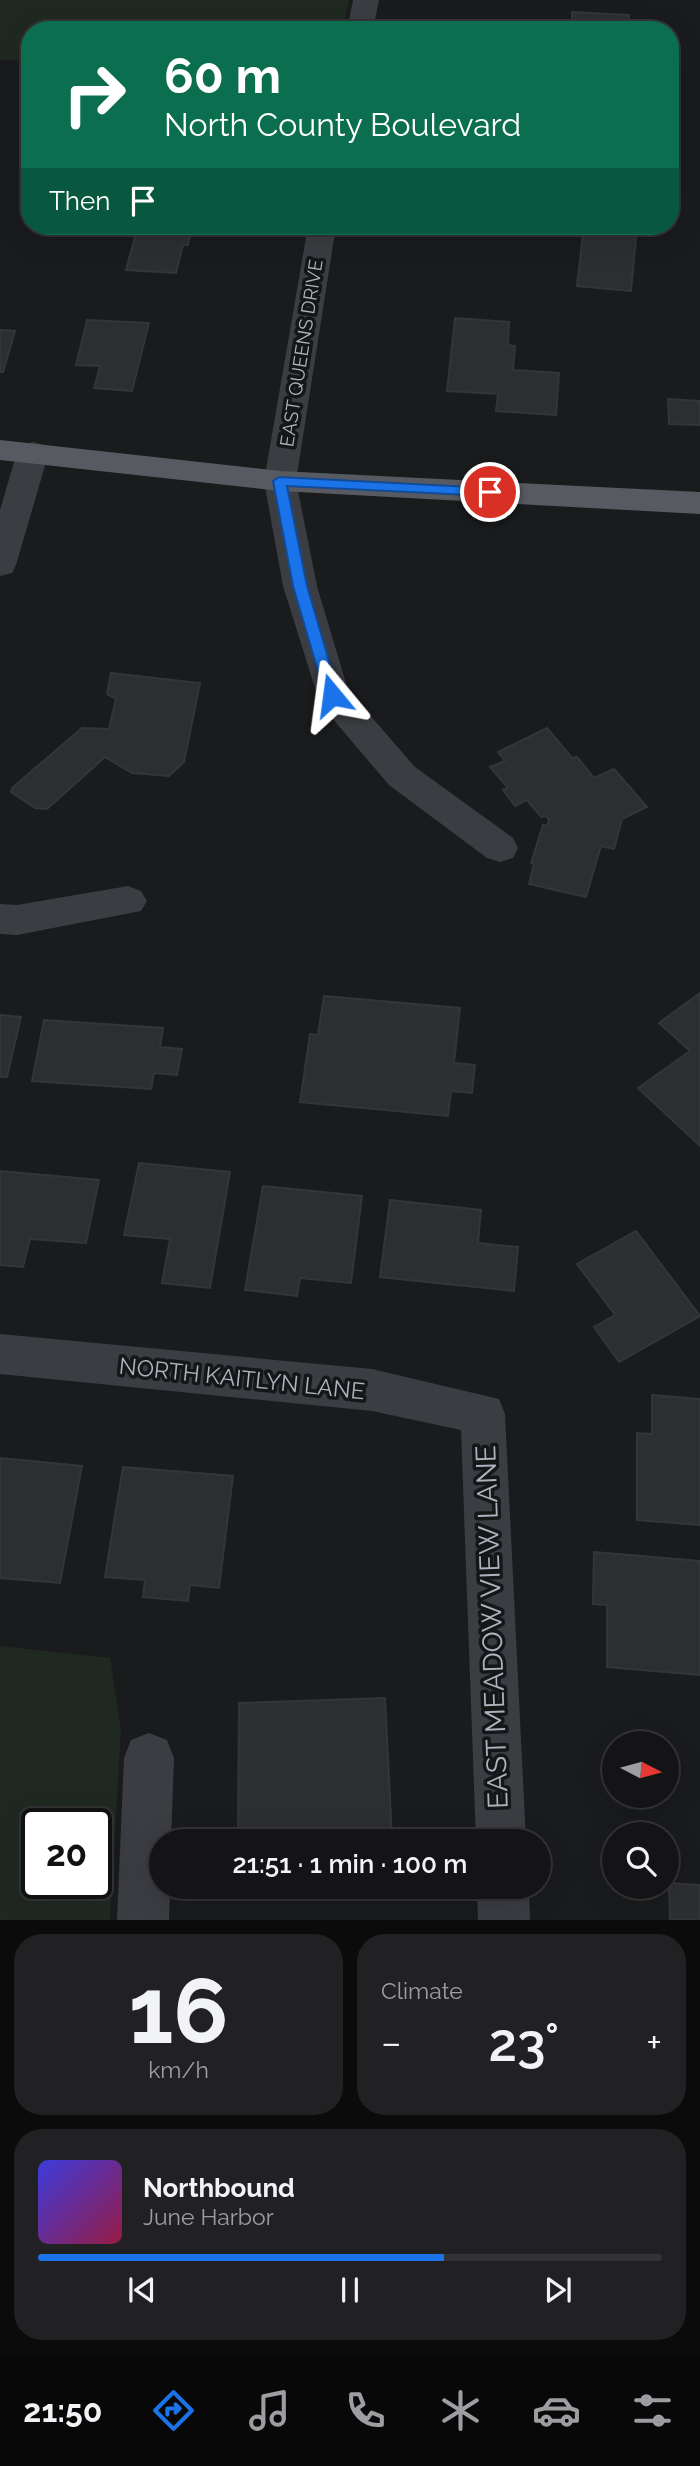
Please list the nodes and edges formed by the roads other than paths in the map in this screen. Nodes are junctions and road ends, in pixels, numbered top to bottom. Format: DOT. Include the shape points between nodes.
graph roads {
  1 [pos="366,0"];
  2 [pos="362,21"];
  3 [pos="320,235"];
  4 [pos="0,450"];
  5 [pos="33,452"];
  6 [pos="279,481"];
  7 [pos="700,503"];
  8 [pos="0,565"];
  9 [pos="500,848"];
  10 [pos="128,901"];
  11 [pos="0,919"];
  12 [pos="0,1354"];
  13 [pos="483,1413"];
  14 [pos="149,1758"];
  15 [pos="500,1829"];
  16 [pos="503,1899"];
  17 [pos="143,1920"];
  18 [pos="504,1920"];
  1 -- 2 [label="street"];
  3 -- 6 [label="street, EAST QUEENS DRIVE"];
  4 -- 5 [label="main road"];
  5 -- 6 [label="main road"];
  5 -- 8 [label="street"];
  6 -- 7 [label="main road"];
  6 -- 9 [label="street" via="300,586 332,695 402,776"];
  10 -- 11 [label="street"];
  12 -- 13 [label="street, NORTH KAITLYN LANE" via="372,1390"];
  13 -- 15 [label="street, EAST MEADOW VIEW LANE"];
  14 -- 17 [label="street"];
  16 -- 18 [label="street"];
}
